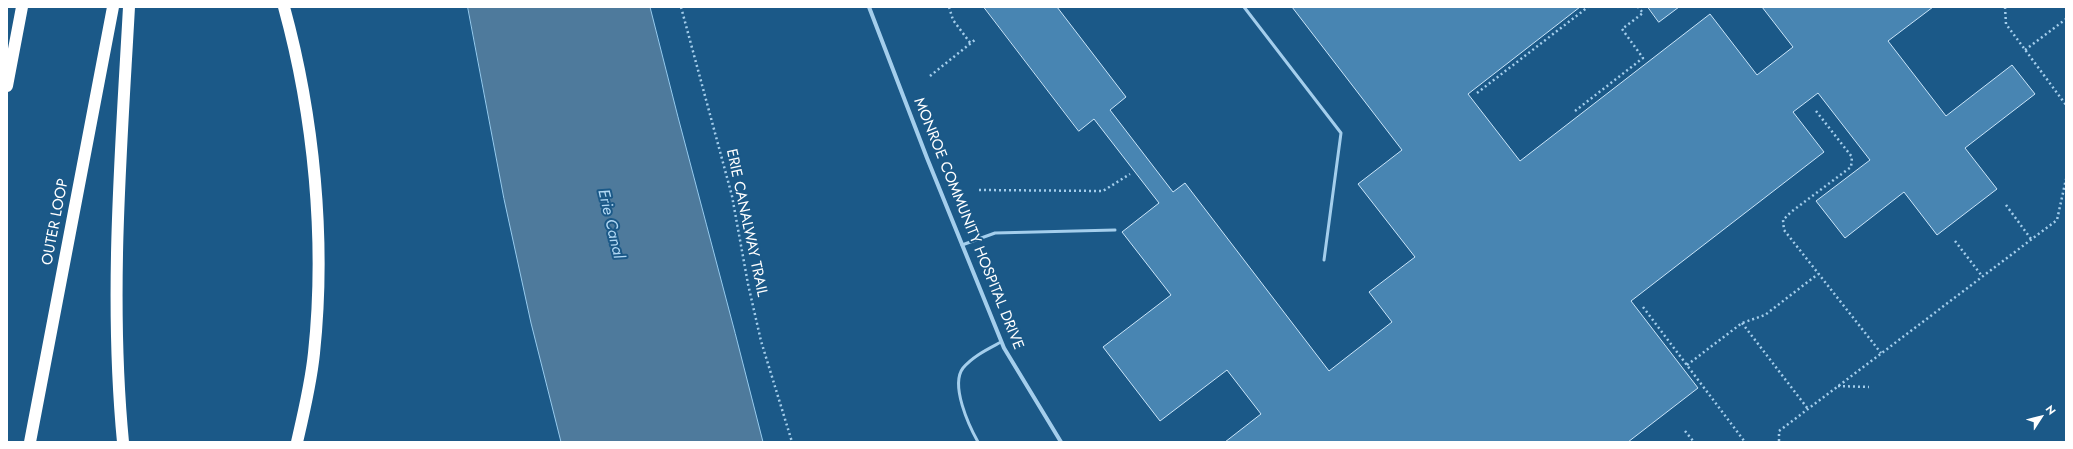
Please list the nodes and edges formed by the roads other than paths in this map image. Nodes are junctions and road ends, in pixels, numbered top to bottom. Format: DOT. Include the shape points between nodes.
graph roads {
  1 [pos="22,7"];
  2 [pos="112,7"];
  3 [pos="129,7"];
  4 [pos="284,7"];
  5 [pos="869,7"];
  6 [pos="1244,7"];
  7 [pos="7,86"];
  8 [pos="1115,230"];
  9 [pos="962,245"];
  10 [pos="1324,260"];
  11 [pos="1002,342"];
  12 [pos="30,442"];
  13 [pos="123,442"];
  14 [pos="297,442"];
  15 [pos="978,442"];
  16 [pos="1061,442"];
  1 -- 7 [label="highway"];
  2 -- 12 [label="highway, OUTER LOOP"];
  3 -- 13 [label="highway" via="117,276"];
  4 -- 14 [label="highway" via="296,53 310,138 318,270 314,353"];
  5 -- 9 [label="street, MONROE COMMUNITY HOSPITAL DRIVE"];
  6 -- 10 [label="lane" via="1342,133"];
  8 -- 9 [label="lane" via="995,233"];
  9 -- 11 [label="street, MONROE COMMUNITY HOSPITAL DRIVE"];
  11 -- 15 [label="lane" via="975,357 962,370 958,388 967,424"];
  11 -- 16 [label="street, MONROE COMMUNITY HOSPITAL DRIVE"];
}
